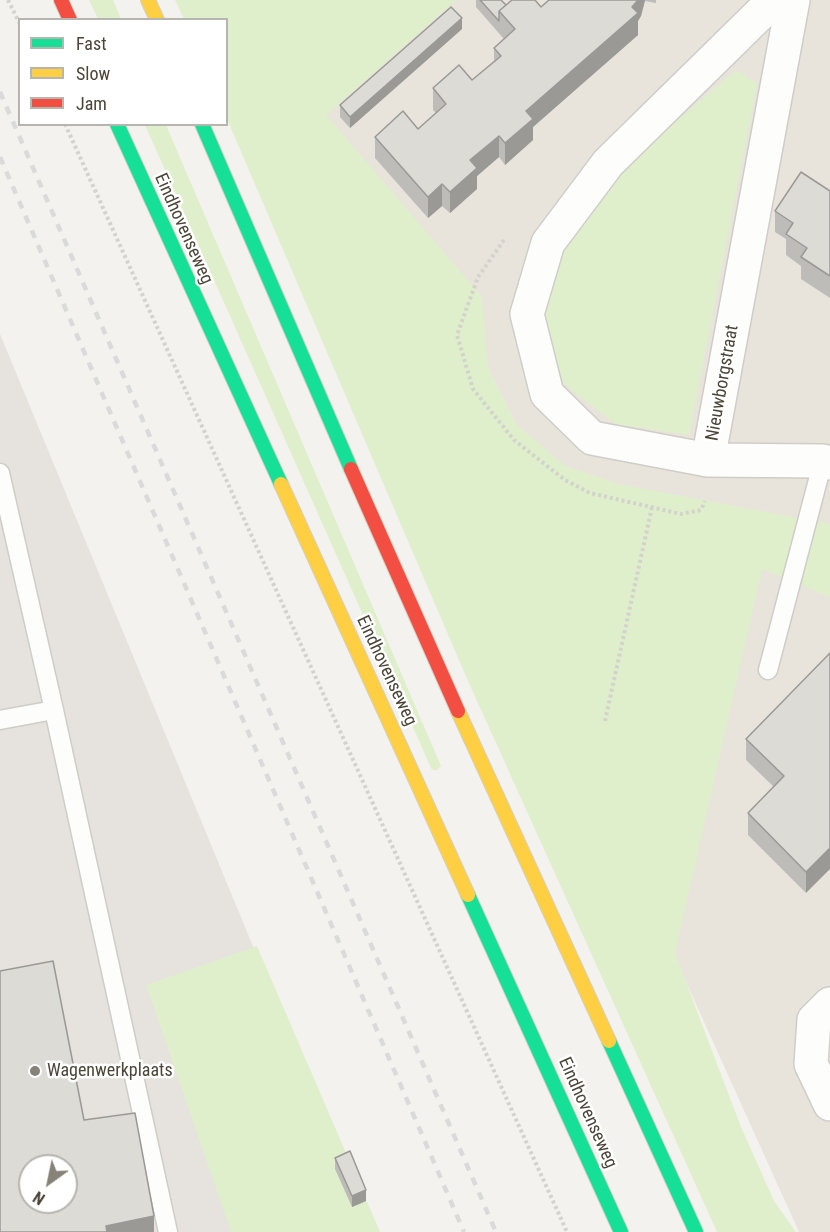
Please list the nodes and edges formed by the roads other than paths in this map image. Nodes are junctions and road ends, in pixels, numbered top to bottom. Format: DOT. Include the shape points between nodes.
graph roads {
  1 [pos="62,0"];
  2 [pos="148,0"];
  3 [pos="774,0"];
  4 [pos="793,0"];
  5 [pos="69,18"];
  6 [pos="156,18"];
  7 [pos="118,126"];
  8 [pos="203,126"];
  9 [pos="708,460"];
  10 [pos="827,462"];
  11 [pos="0,473"];
  12 [pos="768,670"];
  13 [pos="54,710"];
  14 [pos="0,720"];
  15 [pos="830,1004"];
  16 [pos="830,1104"];
  17 [pos="168,1232"];
  18 [pos="621,1232"];
  19 [pos="696,1232"];
  1 -- 5 [label="main road"];
  2 -- 6 [label="main road"];
  3 -- 9 [label="street, Nieuwborgstraat" via="608,163 549,243 527,314 547,394 592,438"];
  4 -- 9 [label="street, Nieuwborgstraat"];
  7 -- 18 [label="main road, Eindhovenseweg"];
  8 -- 19 [label="main road" via="409,603"];
  9 -- 10 [label="street"];
  10 -- 12 [label="lane"];
  11 -- 13 [label="lane"];
  13 -- 14 [label="lane"];
  13 -- 17 [label="lane"];
  15 -- 16 [label="street" via="814,1020 811,1064"];
}
